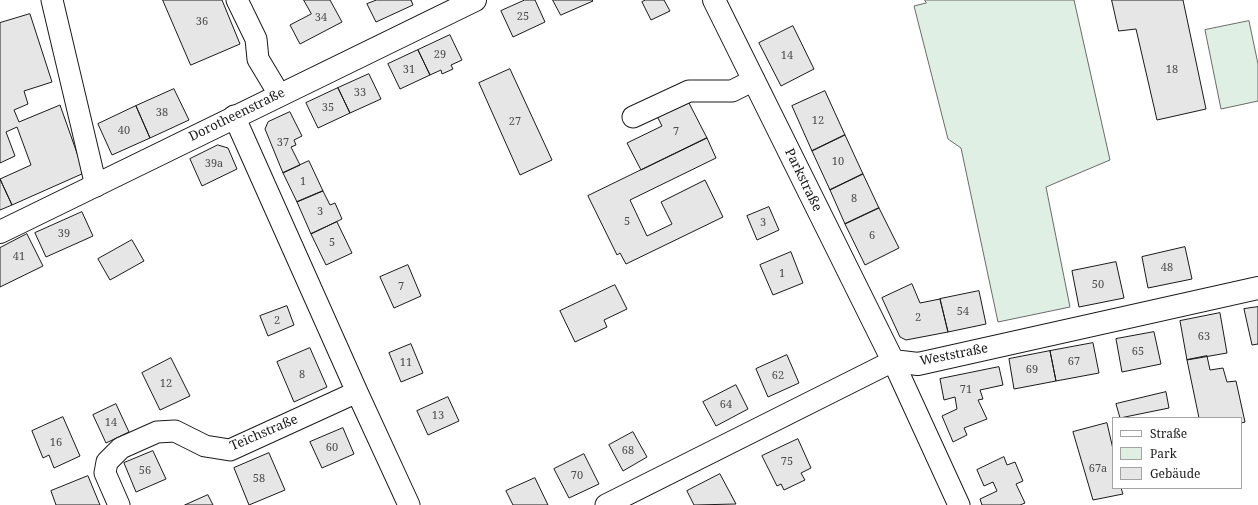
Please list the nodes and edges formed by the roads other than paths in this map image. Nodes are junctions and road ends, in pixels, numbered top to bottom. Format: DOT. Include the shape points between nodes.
graph roads {
  1 [pos="52,0"];
  2 [pos="237,0"];
  3 [pos="475,0"];
  4 [pos="714,0"];
  5 [pos="754,80"];
  6 [pos="279,94"];
  7 [pos="234,116"];
  8 [pos="634,117"];
  9 [pos="96,186"];
  10 [pos="0,232"];
  11 [pos="1258,288"];
  12 [pos="892,361"];
  13 [pos="357,392"];
  14 [pos="119,505"];
  15 [pos="409,505"];
  16 [pos="606,505"];
  17 [pos="959,505"];
  1 -- 9 [label="street"];
  2 -- 6 [label="street" via="256,39 258,59"];
  3 -- 6 [label="main road, Dorotheenstraße"];
  4 -- 5 [label="main road, Parkstraße"];
  5 -- 8 [label="street" via="732,91 689,91"];
  5 -- 12 [label="main road, Parkstraße"];
  6 -- 7 [label="main road, Dorotheenstraße"];
  7 -- 9 [label="main road, Dorotheenstraße"];
  7 -- 13 [label="street"];
  9 -- 10 [label="main road, Dorotheenstraße"];
  11 -- 12 [label="main road, Weststraße" via="918,364"];
  12 -- 16 [label="street"];
  12 -- 17 [label="street"];
  13 -- 14 [label="street, Teichstraße" via="230,450 205,446 175,431 156,432 120,448 106,462 104,473"];
  13 -- 15 [label="street"];
}
